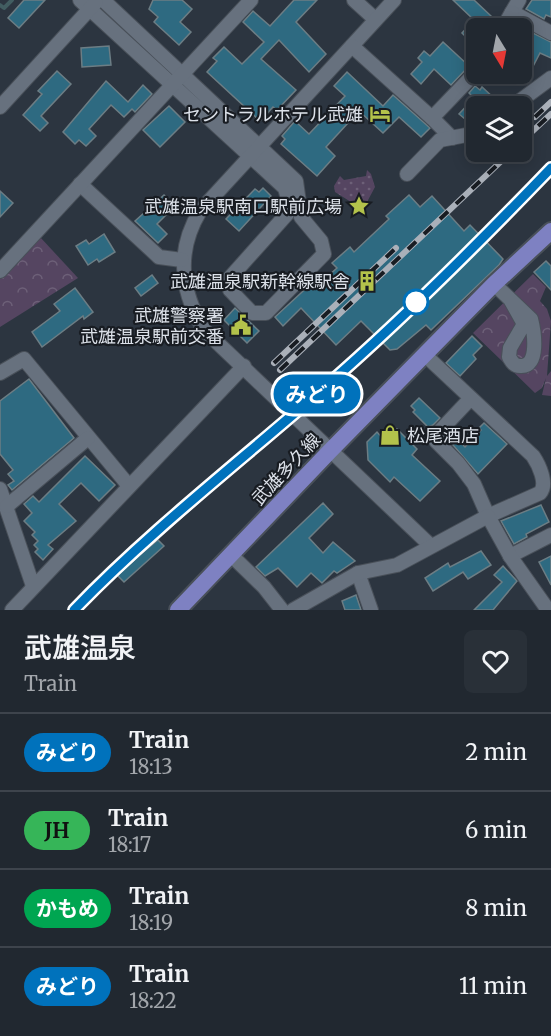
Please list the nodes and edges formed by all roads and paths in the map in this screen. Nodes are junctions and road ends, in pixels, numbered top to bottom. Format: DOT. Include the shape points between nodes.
graph roads {
  1 [pos="251,0"];
  2 [pos="354,0"];
  3 [pos="394,0"];
  4 [pos="93,2"];
  5 [pos="515,6"];
  6 [pos="375,19"];
  7 [pos="551,33"];
  8 [pos="352,46"];
  9 [pos="183,74"];
  10 [pos="551,78"];
  11 [pos="466,82"];
  12 [pos="172,85"];
  13 [pos="527,96"];
  14 [pos="0,106"];
  15 [pos="432,118"];
  16 [pos="466,135"];
  17 [pos="452,138"];
  18 [pos="254,150"];
  19 [pos="407,174"];
  20 [pos="80,184"];
  21 [pos="551,231"];
  22 [pos="182,260"];
  23 [pos="0,272"];
  24 [pos="494,284"];
  25 [pos="510,299"];
  26 [pos="425,355"];
  27 [pos="244,366"];
  28 [pos="0,373"];
  29 [pos="471,398"];
  30 [pos="88,438"];
  31 [pos="329,452"];
  32 [pos="129,486"];
  33 [pos="0,489"];
  34 [pos="7,506"];
  35 [pos="488,516"];
  36 [pos="551,535"];
  37 [pos="431,546"];
  38 [pos="231,555"];
  39 [pos="510,556"];
  40 [pos="358,573"];
  41 [pos="33,586"];
  42 [pos="551,590"];
  43 [pos="538,596"];
  44 [pos="12,610"];
  45 [pos="178,610"];
  46 [pos="282,610"];
  47 [pos="293,610"];
  48 [pos="371,610"];
  49 [pos="548,610"];
  1 -- 9 [label="street"];
  2 -- 6 [label="street"];
  3 -- 6 [label="street"];
  4 -- 9 [label="street"];
  4 -- 12 [label="street"];
  4 -- 14 [label="street"];
  5 -- 7 [label="street"];
  6 -- 8 [label="street"];
  8 -- 15 [label="street"];
  8 -- 18 [label="street"];
  9 -- 12 [label="street"];
  9 -- 18 [label="street"];
  10 -- 13 [label="street"];
  11 -- 15 [label="street"];
  12 -- 18 [label="street"];
  12 -- 20 [label="street"];
  15 -- 17 [label="street"];
  16 -- 17 [label="street"];
  17 -- 19 [label="street" via="440,140"];
  18 -- 18 [label="street" via="296,181 301,216 325,249 322,259 261,315 252,313 230,290 227,281 280,224 289,202 285,188"];
  18 -- 22 [label="street" via="200,211 189,231"];
  20 -- 22 [label="street" via="159,258"];
  20 -- 23 [label="street"];
  21 -- 24 [label="main road, 武雄多久線"];
  22 -- 27 [label="street" via="188,299 198,320 222,349"];
  24 -- 25 [label="street"];
  24 -- 26 [label="main road, 武雄多久線"];
  26 -- 29 [label="street"];
  26 -- 31 [label="main road, 武雄多久線"];
  27 -- 31 [label="street"];
  27 -- 32 [label="street"];
  28 -- 30 [label="street" via="24,358"];
  29 -- 35 [label="street" via="437,434 436,441 474,484"];
  29 -- 35 [label="street" via="533,456 541,472 540,493"];
  30 -- 32 [label="street"];
  30 -- 34 [label="street"];
  31 -- 37 [label="street"];
  31 -- 38 [label="main road, 武雄多久線"];
  32 -- 41 [label="street"];
  33 -- 34 [label="street"];
  34 -- 41 [label="street"];
  35 -- 37 [label="street"];
  35 -- 39 [label="street"];
  36 -- 39 [label="street"];
  37 -- 40 [label="street" via="397,565"];
  38 -- 45 [label="main road, 武雄多久線"];
  38 -- 46 [label="street" via="264,586"];
  39 -- 43 [label="street"];
  40 -- 47 [label="street"];
  40 -- 48 [label="street"];
  41 -- 44 [label="street"];
  42 -- 43 [label="street"];
  43 -- 49 [label="street"];
}
